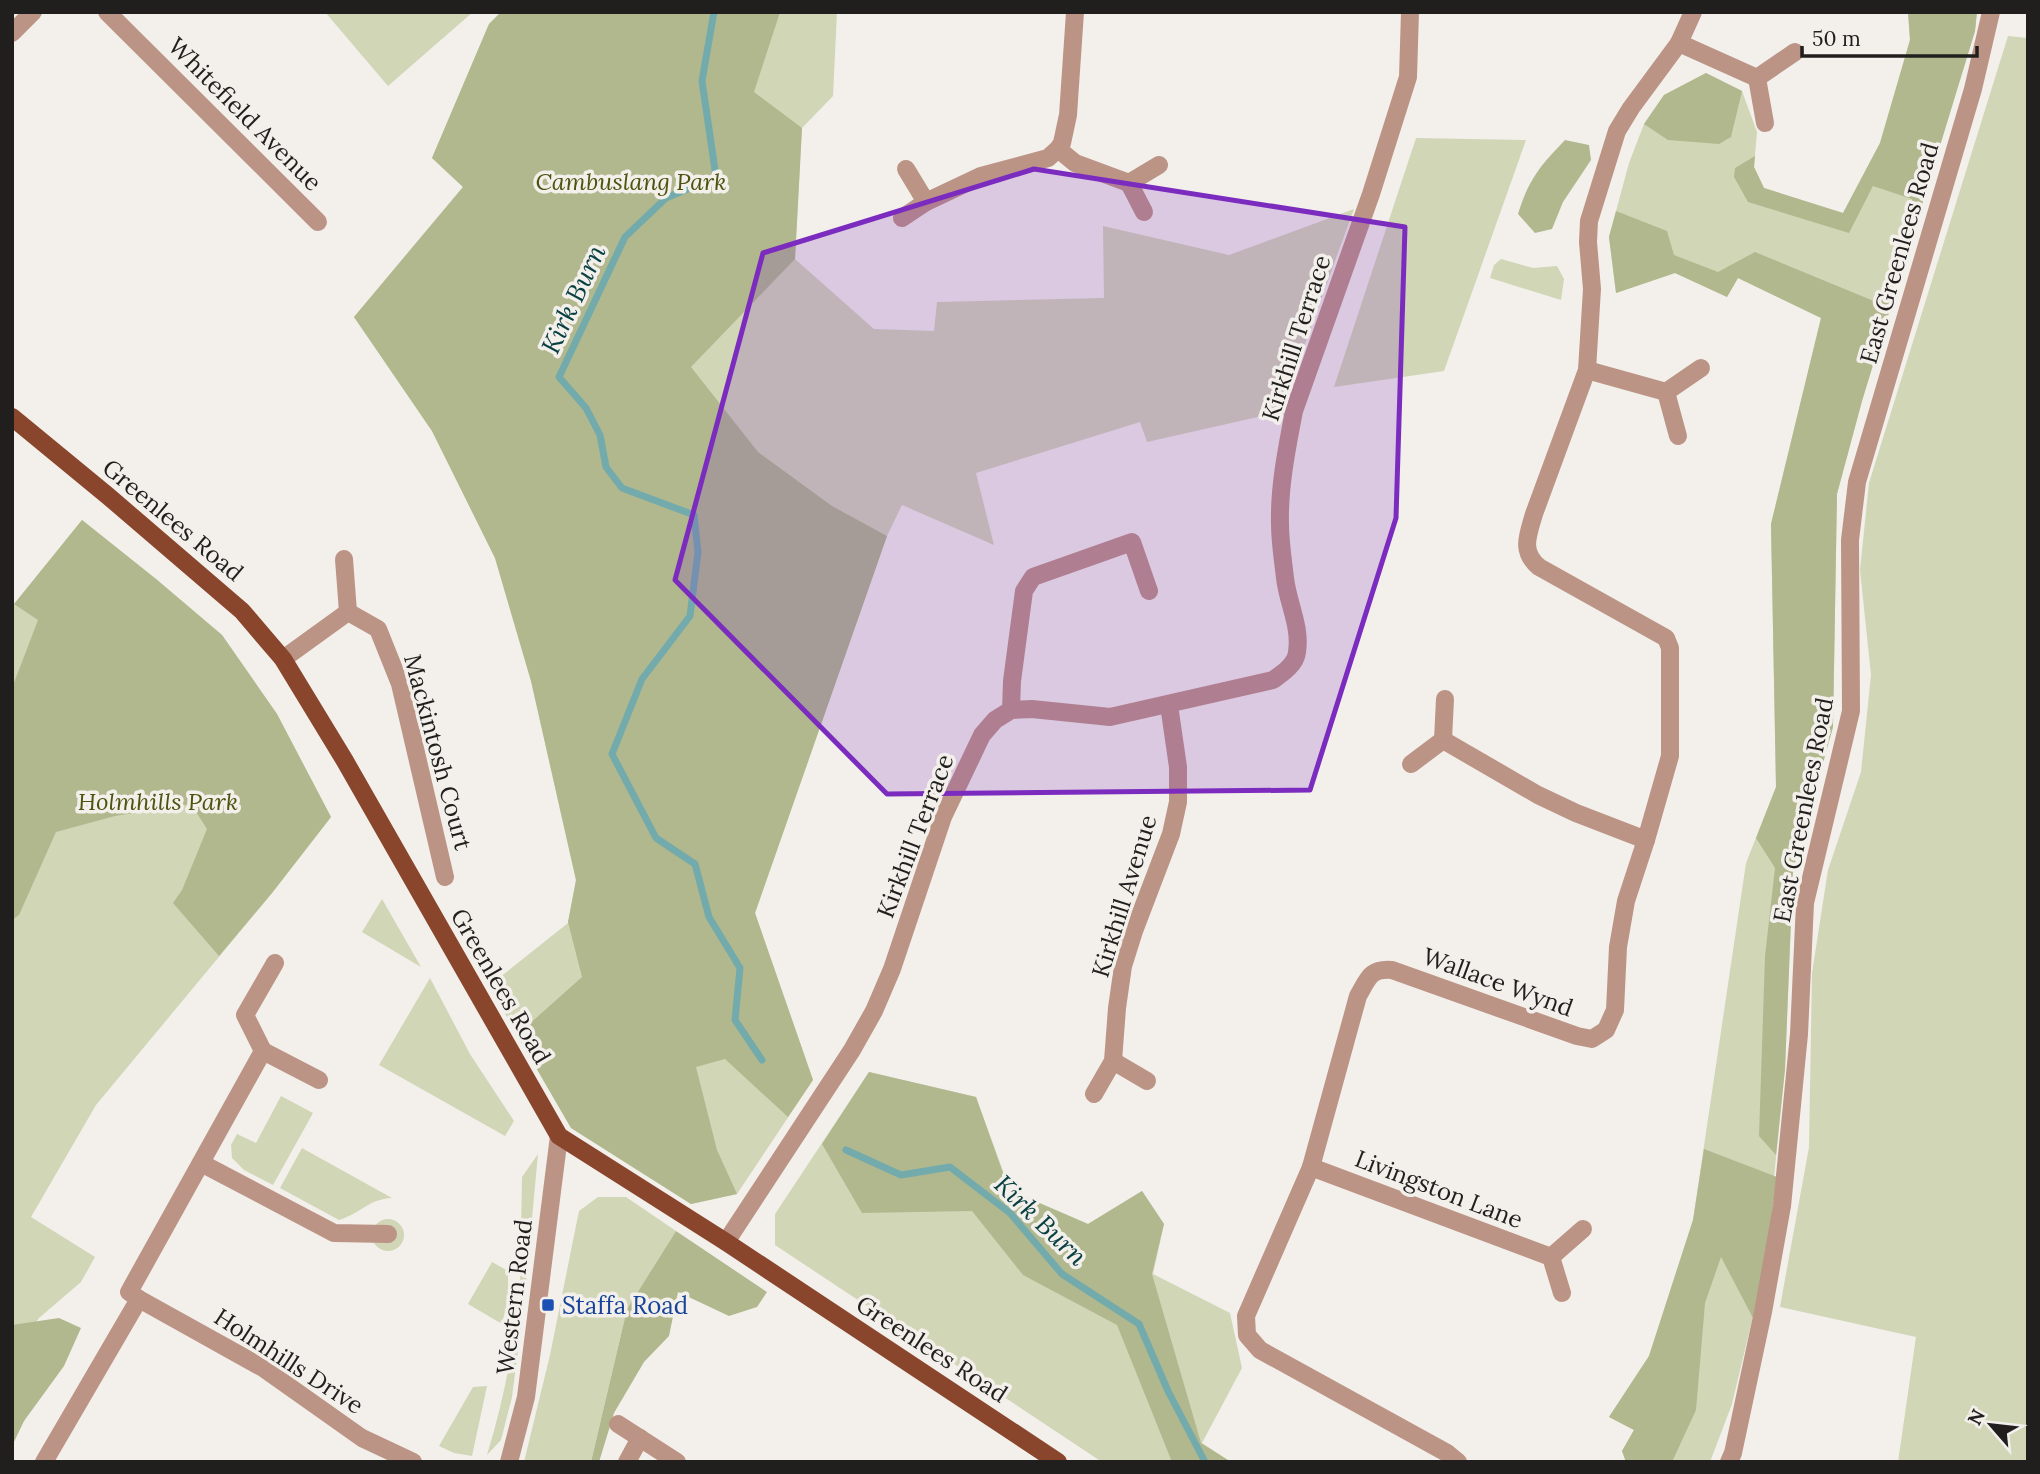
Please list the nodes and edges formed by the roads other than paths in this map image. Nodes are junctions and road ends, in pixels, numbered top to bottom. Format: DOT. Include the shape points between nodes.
graph roads {
  1 [pos="33,12"];
  2 [pos="107,12"];
  3 [pos="1075,12"];
  4 [pos="1410,12"];
  5 [pos="1693,12"];
  6 [pos="1992,12"];
  7 [pos="12,33"];
  8 [pos="1679,43"];
  9 [pos="1795,52"];
  10 [pos="1757,78"];
  11 [pos="1765,123"];
  12 [pos="1058,149"];
  13 [pos="1159,165"];
  14 [pos="906,169"];
  15 [pos="1129,183"];
  16 [pos="926,202"];
  17 [pos="1144,212"];
  18 [pos="902,218"];
  19 [pos="318,222"];
  20 [pos="1701,368"];
  21 [pos="1587,370"];
  22 [pos="1666,392"];
  23 [pos="12,417"];
  24 [pos="1678,436"];
  25 [pos="345,559"];
  26 [pos="1149,591"];
  27 [pos="348,612"];
  28 [pos="283,659"];
  29 [pos="1445,699"];
  30 [pos="1169,705"];
  31 [pos="1011,710"];
  32 [pos="1443,740"];
  33 [pos="1411,764"];
  34 [pos="1646,840"];
  35 [pos="445,877"];
  36 [pos="275,963"];
  37 [pos="263,1051"];
  38 [pos="1113,1061"];
  39 [pos="319,1080"];
  40 [pos="1147,1081"];
  41 [pos="1094,1094"];
  42 [pos="559,1136"];
  43 [pos="201,1163"];
  44 [pos="1311,1167"];
  45 [pos="1583,1229"];
  46 [pos="388,1234"];
  47 [pos="726,1242"];
  48 [pos="1551,1258"];
  49 [pos="1562,1293"];
  50 [pos="139,1299"];
  51 [pos="618,1424"];
  52 [pos="640,1438"];
  53 [pos="44,1462"];
  54 [pos="413,1462"];
  55 [pos="509,1462"];
  56 [pos="627,1462"];
  57 [pos="677,1462"];
  58 [pos="1058,1462"];
  59 [pos="1458,1462"];
  60 [pos="1729,1462"];
  1 -- 7 [label="street"];
  2 -- 19 [label="street, Whitefield Avenue"];
  3 -- 12 [label="street" via="1068,115"];
  4 -- 30 [label="street, Kirkhill Terrace" via="1408,77 1294,411 1287,444 1279,526 1285,582 1299,634 1297,656 1273,680"];
  5 -- 8 [label="street, Wallace Wynd"];
  6 -- 60 [label="street, East Greenlees Road" via="1857,482 1850,540 1851,711 1805,903 1799,1034 1782,1206"];
  8 -- 10 [label="street"];
  8 -- 21 [label="street, Wallace Wynd" via="1617,131 1589,221 1592,289"];
  9 -- 10 [label="street"];
  10 -- 11 [label="street"];
  12 -- 15 [label="street" via="1075,163"];
  12 -- 16 [label="street" via="1048,158 981,176"];
  13 -- 15 [label="street"];
  14 -- 16 [label="street"];
  15 -- 17 [label="street"];
  16 -- 18 [label="street"];
  20 -- 22 [label="street"];
  21 -- 22 [label="street"];
  21 -- 34 [label="street, Wallace Wynd" via="1534,514 1527,549 1539,568 1666,638 1670,648 1671,756"];
  22 -- 24 [label="street"];
  23 -- 28 [label="main road, Greenlees Road" via="242,611"];
  25 -- 27 [label="street"];
  26 -- 31 [label="street" via="1132,542 1033,576 1024,592"];
  27 -- 28 [label="street"];
  27 -- 35 [label="street, Mackintosh Court" via="378,629 400,684"];
  28 -- 42 [label="main road, Greenlees Road"];
  29 -- 32 [label="street"];
  30 -- 31 [label="street, Kirkhill Terrace" via="1110,717"];
  30 -- 38 [label="street, Kirkhill Avenue" via="1178,802 1171,834 1123,966"];
  31 -- 47 [label="street, Kirkhill Terrace" via="982,735 943,817 874,1011"];
  32 -- 33 [label="street"];
  32 -- 34 [label="street" via="1538,795"];
  34 -- 44 [label="street, Wallace Wynd" via="1626,901 1615,1010 1606,1030 1592,1039 1577,1036 1381,969 1371,974 1358,996"];
  36 -- 37 [label="street" via="245,1016"];
  37 -- 39 [label="street"];
  37 -- 43 [label="street"];
  38 -- 40 [label="street"];
  38 -- 41 [label="street, Kirkhill Avenue"];
  42 -- 47 [label="main road, Greenlees Road"];
  42 -- 55 [label="street, Western Road" via="526,1396"];
  43 -- 46 [label="street" via="334,1233"];
  43 -- 50 [label="street" via="129,1292"];
  44 -- 48 [label="street, Livingston Lane"];
  44 -- 59 [label="street, Wallace Wynd" via="1246,1316 1247,1335 1260,1350"];
  45 -- 48 [label="street"];
  47 -- 58 [label="main road, Greenlees Road"];
  48 -- 49 [label="street"];
  50 -- 53 [label="street"];
  50 -- 54 [label="street, Holmhills Drive" via="263,1368 362,1438"];
  51 -- 52 [label="street"];
  52 -- 56 [label="street"];
  52 -- 57 [label="street"];
}
